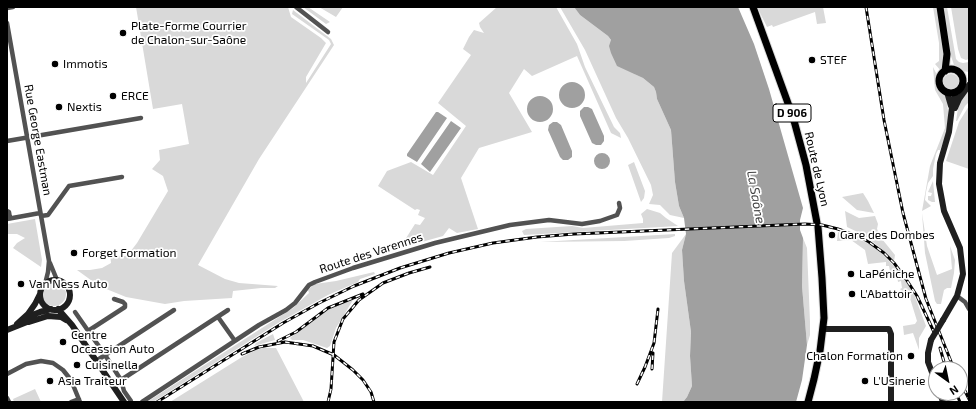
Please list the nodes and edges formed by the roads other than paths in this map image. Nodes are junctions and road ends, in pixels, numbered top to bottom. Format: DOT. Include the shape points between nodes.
graph roads {
  1 [pos="13,7"];
  2 [pos="296,7"];
  3 [pos="753,7"];
  4 [pos="940,7"];
  5 [pos="7,8"];
  6 [pos="7,23"];
  7 [pos="328,32"];
  8 [pos="947,54"];
  9 [pos="945,71"];
  10 [pos="957,71"];
  11 [pos="969,73"];
  12 [pos="969,79"];
  13 [pos="966,85"];
  14 [pos="947,92"];
  15 [pos="956,92"];
  16 [pos="952,107"];
  17 [pos="952,115"];
  18 [pos="140,118"];
  19 [pos="27,138"];
  20 [pos="7,141"];
  21 [pos="122,177"];
  22 [pos="619,203"];
  23 [pos="7,212"];
  24 [pos="41,214"];
  25 [pos="9,219"];
  26 [pos="49,261"];
  27 [pos="966,274"];
  28 [pos="57,280"];
  29 [pos="44,284"];
  30 [pos="40,294"];
  31 [pos="957,296"];
  32 [pos="114,299"];
  33 [pos="67,303"];
  34 [pos="55,309"];
  35 [pos="969,309"];
  36 [pos="174,310"];
  37 [pos="228,310"];
  38 [pos="75,312"];
  39 [pos="218,317"];
  40 [pos="27,322"];
  41 [pos="72,326"];
  42 [pos="14,328"];
  43 [pos="823,329"];
  44 [pos="7,330"];
  45 [pos="88,330"];
  46 [pos="235,341"];
  47 [pos="105,355"];
  48 [pos="96,361"];
  49 [pos="928,361"];
  50 [pos="7,374"];
  51 [pos="121,380"];
  52 [pos="7,398"];
  53 [pos="79,400"];
  54 [pos="131,401"];
  55 [pos="9,402"];
  56 [pos="71,402"];
  57 [pos="124,402"];
  58 [pos="142,402"];
  59 [pos="808,402"];
  60 [pos="891,402"];
  1 -- 5 [label="street"];
  2 -- 7 [label="street"];
  3 -- 43 [label="main road, Route de Lyon / D 906" via="793,117 806,165 818,225"];
  4 -- 8 [label="main road"];
  6 -- 19 [label="street, Rue George Eastman"];
  8 -- 9 [label="main road"];
  8 -- 10 [label="main road"];
  9 -- 10 [label="main road"];
  9 -- 14 [label="main road" via="939,82 941,88"];
  10 -- 11 [label="main road"];
  10 -- 13 [label="main road"];
  12 -- 13 [label="main road"];
  13 -- 15 [label="main road"];
  13 -- 17 [label="street"];
  14 -- 15 [label="main road"];
  14 -- 16 [label="street"];
  15 -- 16 [label="street"];
  16 -- 17 [label="street"];
  17 -- 27 [label="street" via="940,163 939,184 944,211 960,248"];
  18 -- 19 [label="street"];
  19 -- 20 [label="street"];
  19 -- 24 [label="street, Rue George Eastman"];
  21 -- 24 [label="street" via="69,186 48,215"];
  22 -- 46 [label="street, Route des Varennes" via="617,215 592,223 576,224 549,220 510,225 436,243 324,278 309,285 286,310"];
  23 -- 25 [label="street"];
  24 -- 25 [label="street"];
  24 -- 26 [label="street, Rue George Eastman"];
  26 -- 28 [label="street, Rue George Eastman"];
  26 -- 29 [label="street, Rue George Eastman"];
  27 -- 31 [label="street"];
  28 -- 29 [label="street" via="50,280"];
  28 -- 33 [label="street" via="62,281 68,288"];
  29 -- 30 [label="street"];
  30 -- 34 [label="street" via="43,304"];
  30 -- 42 [label="street" via="28,314"];
  31 -- 35 [label="street"];
  31 -- 49 [label="street, bridge" via="931,340"];
  32 -- 45 [label="street" via="123,302 125,307"];
  33 -- 34 [label="street"];
  33 -- 41 [label="street"];
  34 -- 40 [label="street" via="36,314"];
  34 -- 41 [label="street"];
  36 -- 47 [label="street"];
  37 -- 39 [label="street"];
  38 -- 45 [label="street"];
  39 -- 46 [label="street"];
  39 -- 51 [label="street"];
  40 -- 41 [label="street" via="55,316 61,317"];
  40 -- 42 [label="street"];
  41 -- 48 [label="street"];
  42 -- 44 [label="street"];
  43 -- 59 [label="main road, D 906"];
  43 -- 60 [label="street" via="888,329 891,334"];
  45 -- 47 [label="street"];
  46 -- 58 [label="street, Route des Varennes"];
  47 -- 48 [label="street"];
  47 -- 51 [label="street"];
  48 -- 57 [label="street"];
  50 -- 53 [label="street" via="26,364 41,361 53,363 71,380"];
  51 -- 54 [label="street" via="124,391"];
  52 -- 55 [label="street"];
  53 -- 56 [label="street"];
}
